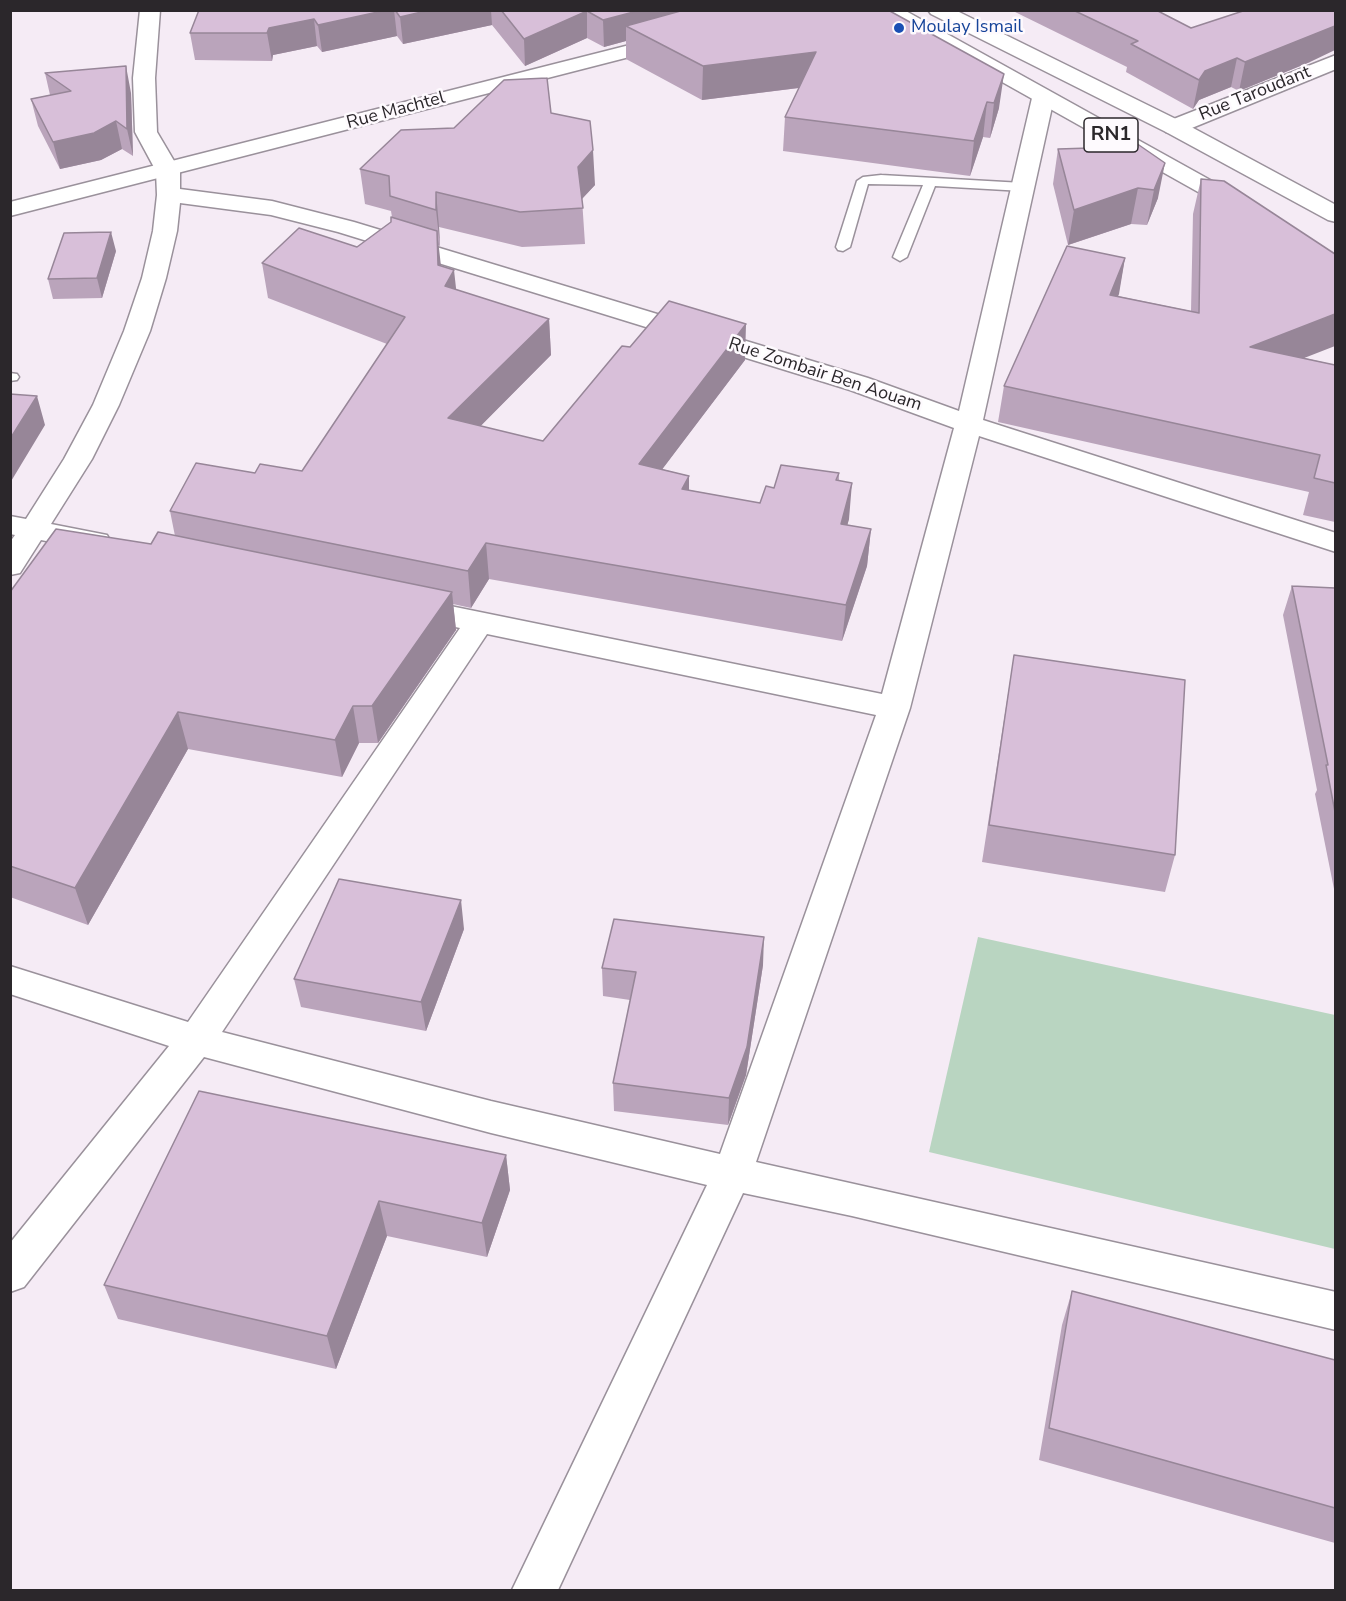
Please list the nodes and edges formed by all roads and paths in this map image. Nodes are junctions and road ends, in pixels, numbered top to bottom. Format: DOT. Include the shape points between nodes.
graph roads {
  1 [pos="888,10"];
  2 [pos="938,10"];
  3 [pos="156,12"];
  4 [pos="692,35"];
  5 [pos="1335,61"];
  6 [pos="1043,98"];
  7 [pos="1174,127"];
  8 [pos="931,181"];
  9 [pos="169,183"];
  10 [pos="1023,187"];
  11 [pos="10,209"];
  12 [pos="1335,215"];
  13 [pos="1262,218"];
  14 [pos="843,247"];
  15 [pos="900,257"];
  16 [pos="969,424"];
  17 [pos="23,527"];
  18 [pos="1335,543"];
  19 [pos="129,548"];
  20 [pos="10,566"];
  21 [pos="390,603"];
  22 [pos="479,623"];
  23 [pos="894,708"];
  24 [pos="10,980"];
  25 [pos="196,1040"];
  26 [pos="732,1174"];
  27 [pos="10,1274"];
  28 [pos="1335,1311"];
  29 [pos="535,1590"];
  1 -- 6 [label="main road, RN1"];
  2 -- 7 [label="main road, RN1"];
  3 -- 9 [label="main road" via="144,78 146,132"];
  4 -- 9 [label="main road, Rue Machtel"];
  5 -- 7 [label="main road, Rue Taroudant"];
  6 -- 10 [label="main road"];
  6 -- 13 [label="main road, RN1"];
  7 -- 12 [label="main road, RN1"];
  8 -- 10 [label="lane"];
  8 -- 14 [label="lane" via="863,181"];
  8 -- 15 [label="lane"];
  9 -- 11 [label="main road, Rue Machtel"];
  9 -- 16 [label="main road, Rue Zombair Ben Aouam" via="346,227 826,374"];
  9 -- 17 [label="main road" via="165,231 154,278 124,363 78,459"];
  10 -- 16 [label="main road"];
  16 -- 18 [label="main road, Rue Zombair Ben Aouam"];
  16 -- 23 [label="main road"];
  17 -- 19 [label="main road"];
  17 -- 20 [label="main road"];
  21 -- 22 [label="main road"];
  22 -- 23 [label="main road"];
  22 -- 25 [label="main road"];
  23 -- 26 [label="main road"];
  24 -- 25 [label="main road"];
  25 -- 26 [label="main road" via="491,1117"];
  25 -- 27 [label="main road"];
  26 -- 28 [label="main road"];
  26 -- 29 [label="main road"];
}
